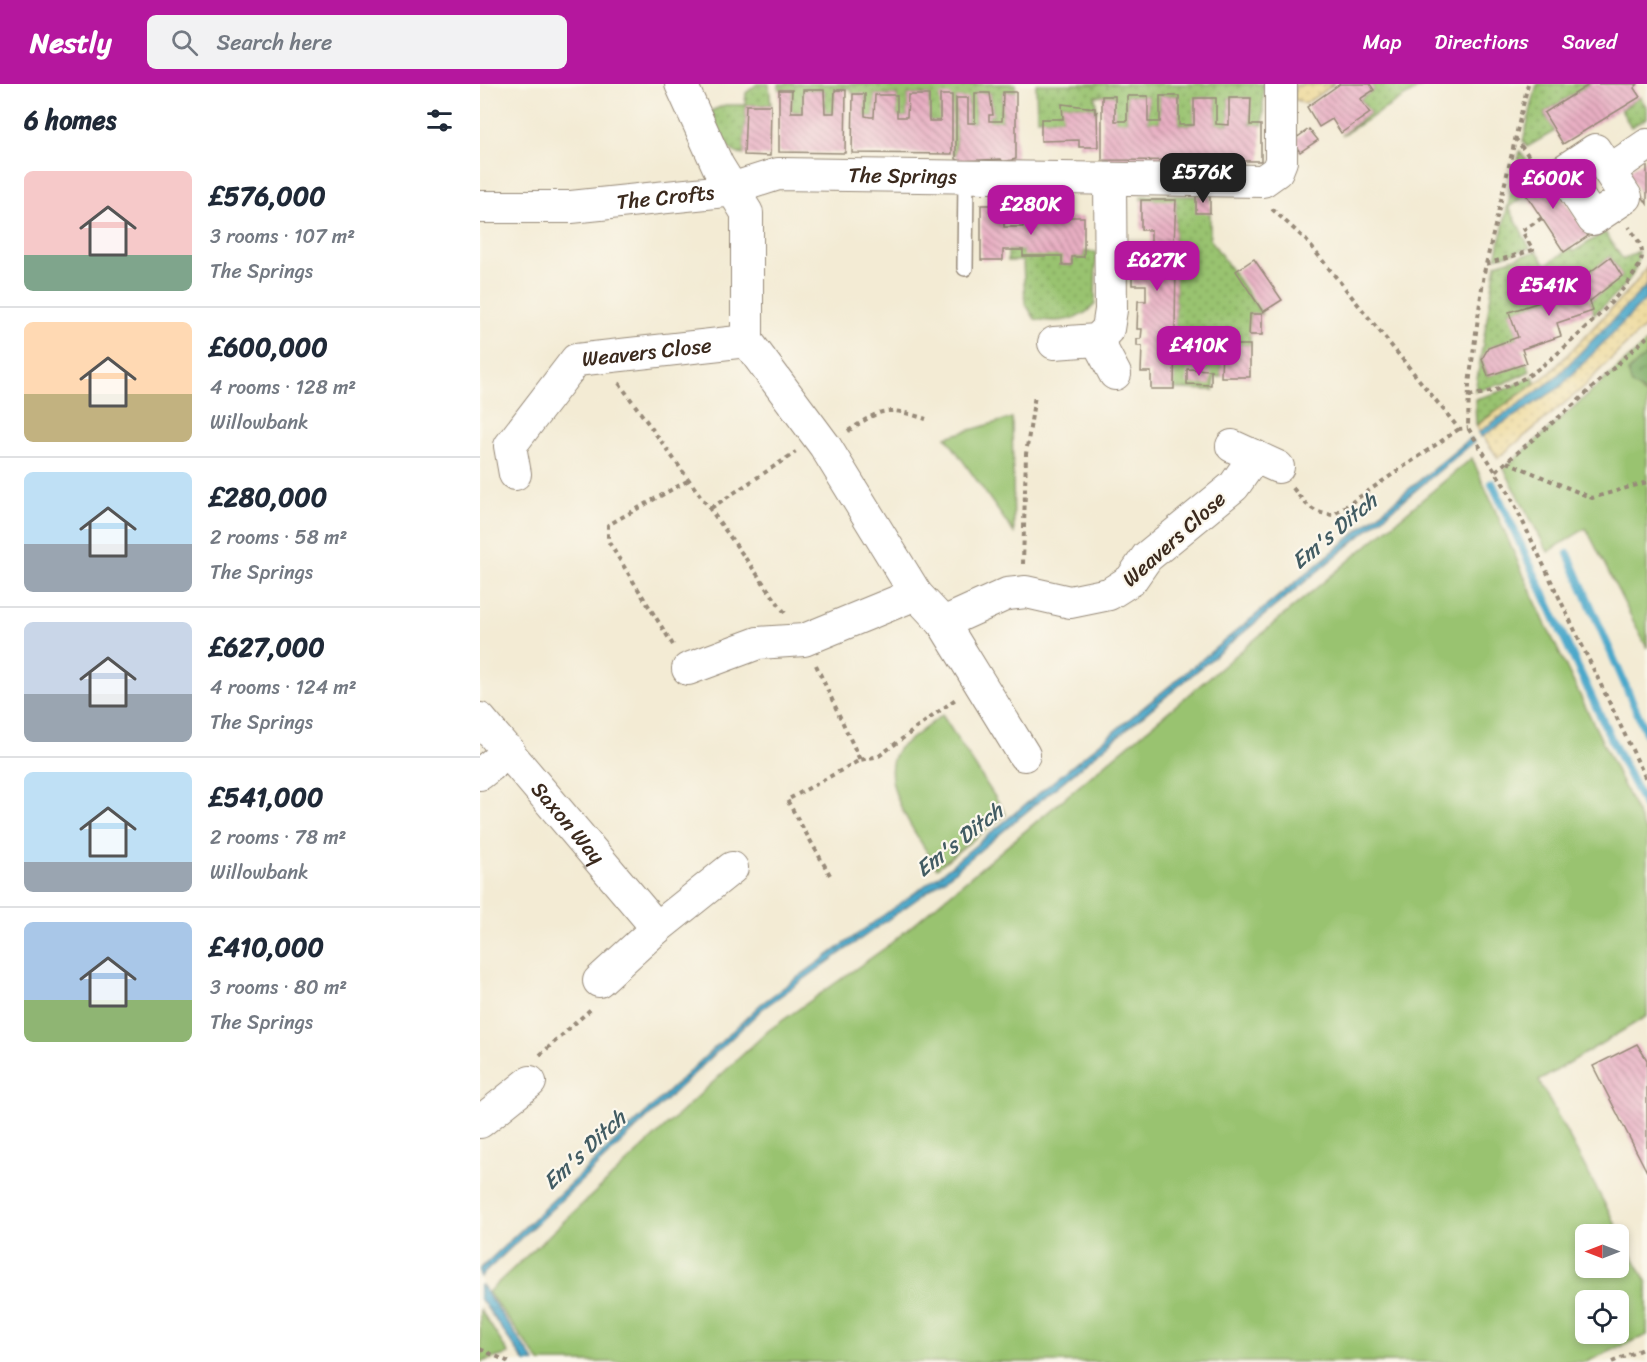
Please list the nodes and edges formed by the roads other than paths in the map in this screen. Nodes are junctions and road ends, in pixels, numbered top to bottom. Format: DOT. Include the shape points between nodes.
graph roads {
  1 [pos="681,84"];
  2 [pos="1281,84"];
  3 [pos="1647,145"];
  4 [pos="1609,171"];
  5 [pos="966,178"];
  6 [pos="1110,180"];
  7 [pos="734,188"];
  8 [pos="480,207"];
  9 [pos="965,268"];
  10 [pos="1097,340"];
  11 [pos="747,341"];
  12 [pos="1054,343"];
  13 [pos="1114,374"];
  14 [pos="1255,457"];
  15 [pos="515,474"];
  16 [pos="916,594"];
  17 [pos="943,623"];
  18 [pos="688,669"];
  19 [pos="480,719"];
  20 [pos="509,751"];
  21 [pos="1024,755"];
  22 [pos="480,774"];
  23 [pos="732,868"];
  24 [pos="657,928"];
  25 [pos="599,981"];
  26 [pos="530,1082"];
  27 [pos="480,1122"];
  1 -- 7 [label="street, The Crofts" via="718,166"];
  2 -- 6 [label="street, The Springs" via="1281,161 1277,171 1252,181"];
  3 -- 4 [label="street"];
  5 -- 6 [label="street, The Springs"];
  5 -- 7 [label="street, The Springs" via="778,174"];
  5 -- 9 [label="lane"];
  6 -- 10 [label="street" via="1111,310 1108,329"];
  7 -- 8 [label="street, The Crofts" via="571,207"];
  7 -- 11 [label="street" via="748,220"];
  10 -- 12 [label="street"];
  10 -- 13 [label="street"];
  11 -- 15 [label="street, Weavers Close" via="576,360 510,446"];
  11 -- 16 [label="street" via="821,442"];
  14 -- 17 [label="street, Weavers Close" via="1234,486 1147,557 1131,580 1109,594 1070,602 1026,592 1007,594"];
  16 -- 17 [label="street"];
  16 -- 18 [label="street" via="804,640 758,643"];
  17 -- 21 [label="street"];
  19 -- 20 [label="street, Saxon Way"];
  20 -- 22 [label="street"];
  20 -- 24 [label="street, Saxon Way"];
  23 -- 24 [label="street"];
  24 -- 25 [label="street"];
  26 -- 27 [label="street"];
}
